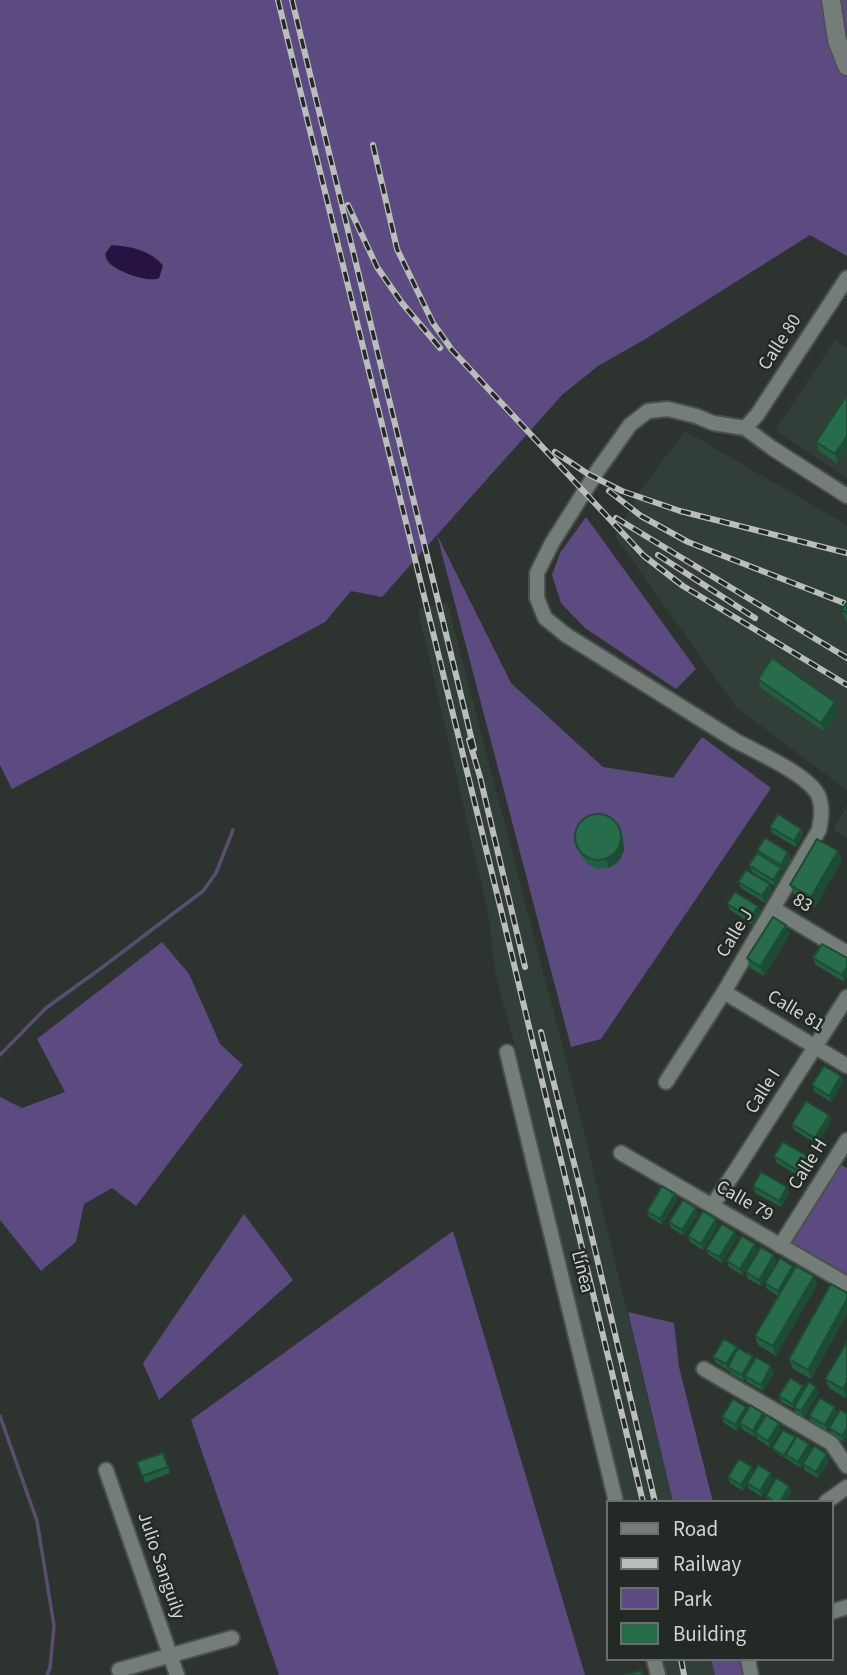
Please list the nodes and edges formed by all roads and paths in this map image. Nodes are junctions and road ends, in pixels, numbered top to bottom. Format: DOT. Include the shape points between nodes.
graph roads {
  1 [pos="831,0"];
  2 [pos="847,66"];
  3 [pos="847,278"];
  4 [pos="745,428"];
  5 [pos="847,496"];
  6 [pos="774,909"];
  7 [pos="847,953"];
  8 [pos="724,992"];
  9 [pos="847,997"];
  10 [pos="815,1047"];
  11 [pos="508,1052"];
  12 [pos="847,1066"];
  13 [pos="666,1082"];
  14 [pos="847,1140"];
  15 [pos="621,1153"];
  16 [pos="712,1206"];
  17 [pos="780,1246"];
  18 [pos="847,1284"];
  19 [pos="704,1368"];
  20 [pos="847,1466"];
  21 [pos="106,1470"];
  22 [pos="847,1487"];
  23 [pos="616,1500"];
  24 [pos="828,1500"];
  25 [pos="232,1638"];
  26 [pos="170,1655"];
  27 [pos="119,1670"];
  28 [pos="177,1675"];
  1 -- 2 [label="street" via="837,40"];
  3 -- 4 [label="street, Calle 80"];
  4 -- 5 [label="street"];
  4 -- 6 [label="street, Calle J" via="668,409 648,411 630,425 552,543 537,573 537,598 545,618 566,635 815,789 822,814 819,830"];
  6 -- 7 [label="street, 83"];
  6 -- 8 [label="street, Calle J"];
  8 -- 10 [label="street, Calle 81"];
  8 -- 13 [label="street, Calle J"];
  9 -- 10 [label="street, Calle I"];
  10 -- 12 [label="street, Calle 81"];
  10 -- 16 [label="street, Calle I"];
  11 -- 23 [label="street, Línea"];
  14 -- 17 [label="street, Calle H"];
  15 -- 16 [label="street, Calle 79"];
  16 -- 17 [label="street, Calle 79"];
  17 -- 18 [label="street, Calle 79"];
  19 -- 20 [label="street" via="831,1443"];
  21 -- 26 [label="street, Julio Sanguily"];
  22 -- 24 [label="street"];
  25 -- 26 [label="street"];
  26 -- 27 [label="street"];
  26 -- 28 [label="street, Julio Sanguily"];
}
